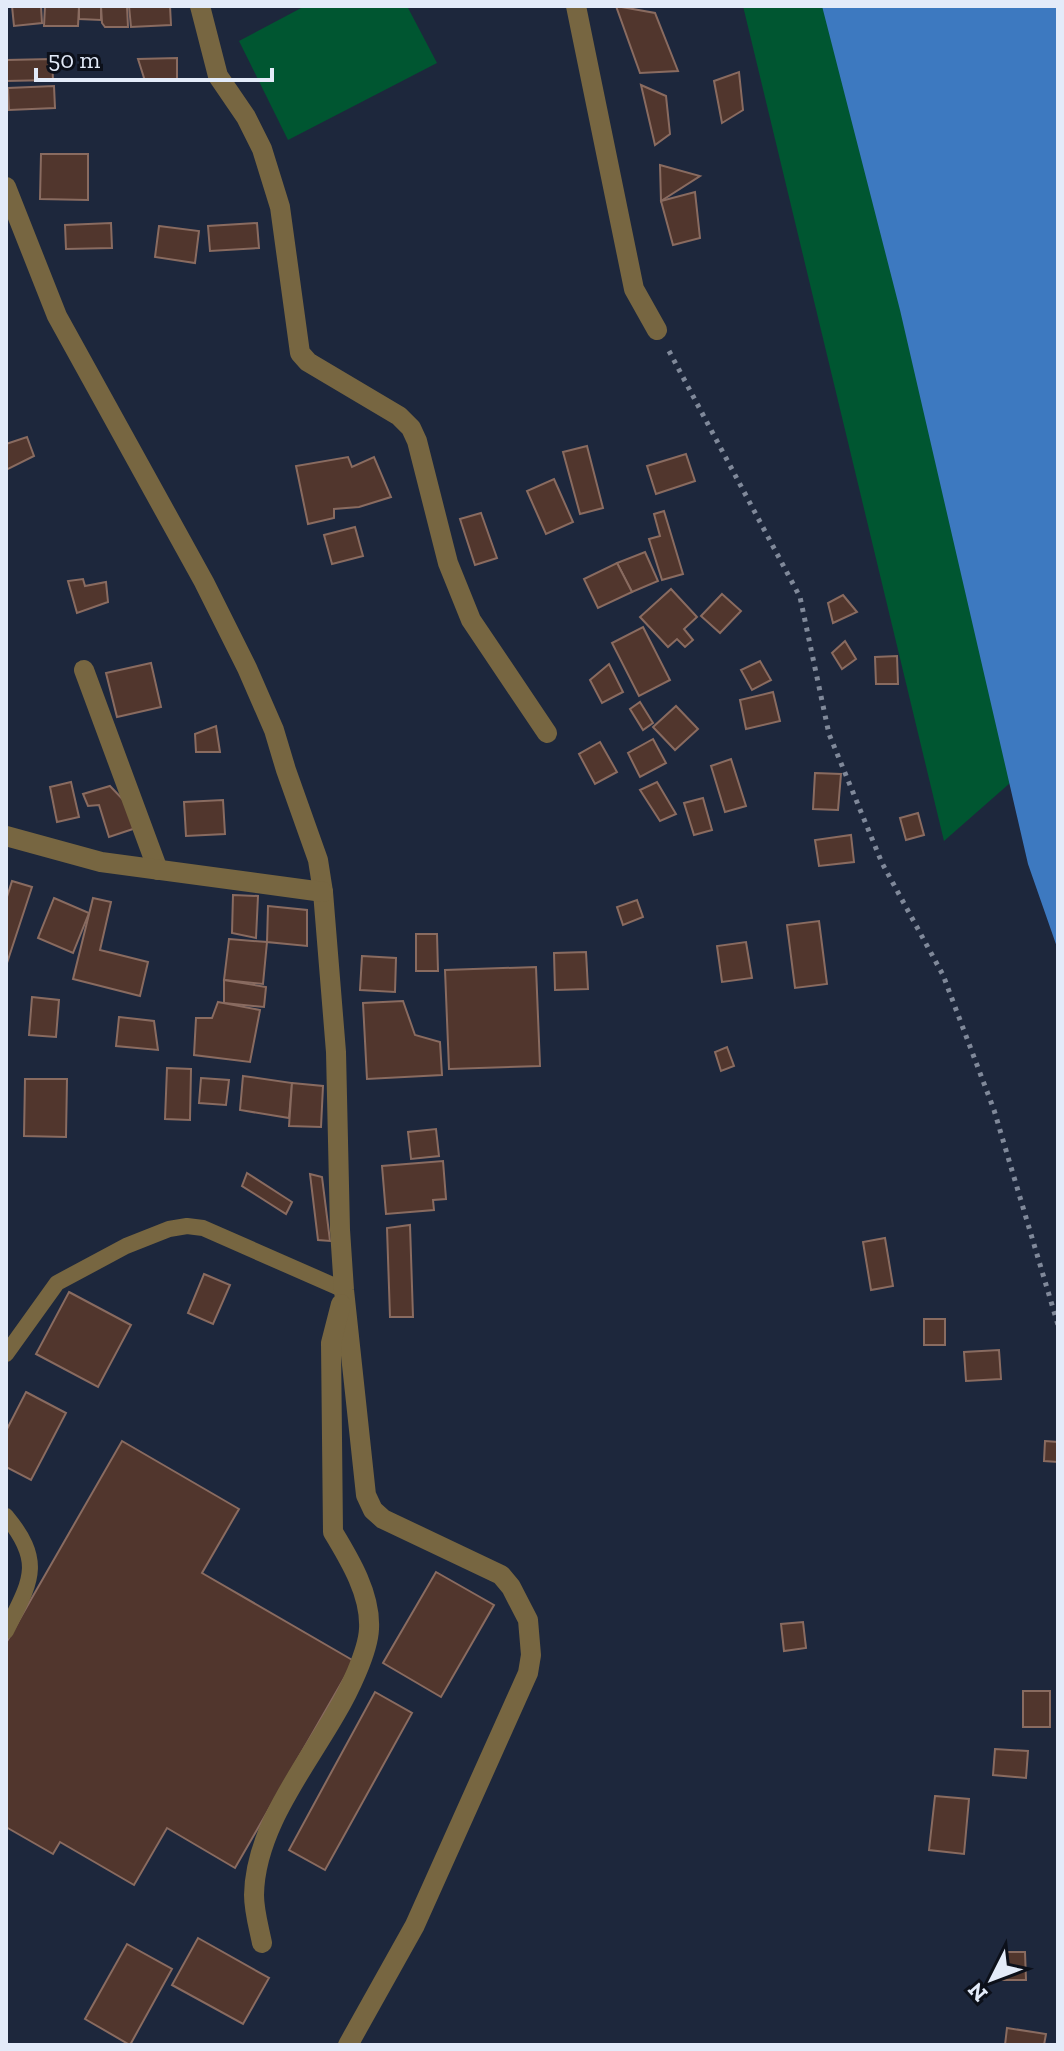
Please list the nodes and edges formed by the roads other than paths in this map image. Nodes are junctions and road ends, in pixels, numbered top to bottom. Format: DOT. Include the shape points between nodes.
graph roads {
  1 [pos="200,6"];
  2 [pos="576,6"];
  3 [pos="6,187"];
  4 [pos="657,330"];
  5 [pos="84,670"];
  6 [pos="547,733"];
  7 [pos="6,836"];
  8 [pos="158,870"];
  9 [pos="323,892"];
  10 [pos="344,1290"];
  11 [pos="6,1354"];
  12 [pos="6,1516"];
  13 [pos="6,1631"];
  14 [pos="262,1943"];
  15 [pos="348,2045"];
  1 -- 6 [label="street" via="218,76 262,149 280,207 300,353 411,428 448,563 471,620"];
  2 -- 4 [label="street" via="634,289"];
  3 -- 9 [label="street" via="57,316 247,668 315,850"];
  5 -- 8 [label="street"];
  7 -- 8 [label="street" via="101,862"];
  8 -- 9 [label="street"];
  9 -- 10 [label="street" via="336,1052"];
  10 -- 11 [label="lane" via="203,1228 169,1229 57,1283"];
  10 -- 14 [label="street" via="331,1343 333,1532 366,1600 370,1630 351,1688 267,1832 256,1866 254,1898"];
  10 -- 15 [label="street" via="366,1495 373,1510 501,1575 528,1620 531,1655 528,1673 415,1925"];
  12 -- 13 [label="lane" via="30,1552 29,1583"];
}
